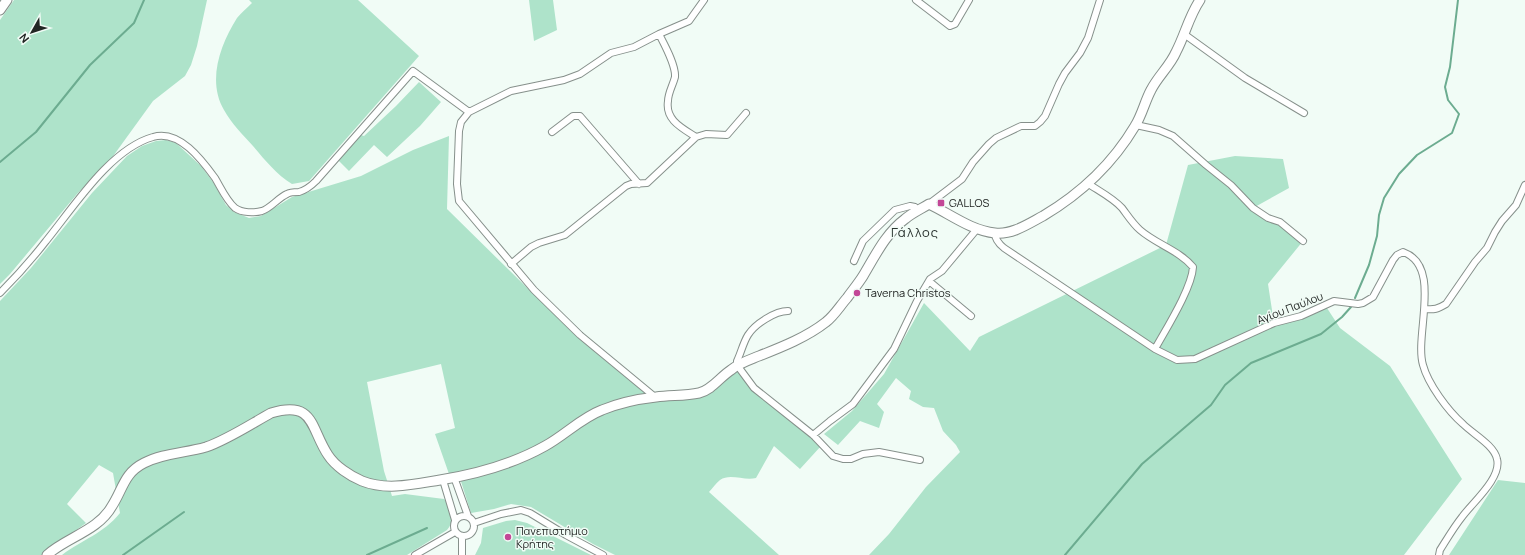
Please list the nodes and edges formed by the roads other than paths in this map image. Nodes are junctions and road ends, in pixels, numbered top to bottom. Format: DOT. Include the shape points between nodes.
graph roads {
  1 [pos="7,0"];
  2 [pos="704,0"];
  3 [pos="916,0"];
  4 [pos="969,0"];
  5 [pos="1100,0"];
  6 [pos="1200,0"];
  7 [pos="0,10"];
  8 [pos="659,34"];
  9 [pos="1184,34"];
  10 [pos="469,112"];
  11 [pos="746,113"];
  12 [pos="1304,113"];
  13 [pos="1136,125"];
  14 [pos="552,132"];
  15 [pos="696,137"];
  16 [pos="1087,183"];
  17 [pos="639,184"];
  18 [pos="1525,185"];
  19 [pos="929,204"];
  20 [pos="918,210"];
  21 [pos="977,229"];
  22 [pos="995,233"];
  23 [pos="1302,241"];
  24 [pos="854,261"];
  25 [pos="511,264"];
  26 [pos="929,281"];
  27 [pos="0,293"];
  28 [pos="1424,309"];
  29 [pos="788,311"];
  30 [pos="971,316"];
  31 [pos="1155,349"];
  32 [pos="737,365"];
  33 [pos="655,397"];
  34 [pos="813,435"];
  35 [pos="920,460"];
  36 [pos="454,477"];
  37 [pos="443,480"];
  38 [pos="468,516"];
  39 [pos="455,520"];
  40 [pos="474,523"];
  41 [pos="455,532"];
  42 [pos="462,536"];
  43 [pos="47,555"];
  44 [pos="415,555"];
  45 [pos="462,555"];
  46 [pos="603,555"];
  47 [pos="1439,555"];
  1 -- 7 [label="street"];
  2 -- 8 [label="street" via="688,21"];
  3 -- 4 [label="street" via="950,26 955,24"];
  5 -- 19 [label="street" via="1088,38 1064,73 1040,122 1035,126 1020,126 993,141 973,162 962,179"];
  6 -- 9 [label="street" via="1193,10"];
  8 -- 10 [label="street" via="634,47 611,53 580,74 511,91"];
  8 -- 15 [label="street" via="675,76 667,102 670,118 680,128"];
  9 -- 12 [label="street" via="1245,78"];
  9 -- 13 [label="street" via="1176,53 1150,91"];
  10 -- 25 [label="street" via="461,122 459,135 459,201"];
  10 -- 27 [label="street" via="413,71 316,181 307,188 287,194 261,211 247,212 237,209 230,203 205,165 180,141 154,136 134,145 114,160"];
  11 -- 15 [label="street" via="727,135 706,134"];
  13 -- 16 [label="street" via="1108,164"];
  13 -- 23 [label="street" via="1173,136 1253,208 1280,222"];
  14 -- 17 [label="street" via="573,116 580,116"];
  15 -- 17 [label="street" via="647,183"];
  16 -- 22 [label="street" via="1055,209 1026,226 1005,233"];
  16 -- 31 [label="street" via="1113,200 1140,230 1188,261 1193,267 1193,276"];
  17 -- 25 [label="street" via="626,186 565,235 539,243"];
  18 -- 28 [label="street" via="1516,205 1498,226 1487,248 1446,304 1434,310"];
  19 -- 20 [label="street"];
  19 -- 21 [label="street"];
  20 -- 24 [label="street" via="910,206 895,210 863,241"];
  20 -- 32 [label="street" via="898,225 886,239 861,279 828,320 791,342"];
  21 -- 22 [label="street"];
  21 -- 26 [label="street" via="942,271"];
  22 -- 31 [label="street" via="995,237 1004,248"];
  25 -- 33 [label="street" via="580,335"];
  26 -- 30 [label="street"];
  26 -- 34 [label="street" via="894,349 870,383 853,404"];
  28 -- 31 [label="street, Αγίου Παύλου" via="1422,271 1416,261 1403,252 1393,260 1373,297 1363,303 1334,301 1301,316 1274,323 1195,359 1177,360"];
  28 -- 47 [label="street, Αγίου Παύλου" via="1421,350 1422,364 1428,378 1450,409 1492,449 1497,458 1497,467 1490,484 1461,518"];
  29 -- 32 [label="street" via="775,314 748,335"];
  32 -- 33 [label="street" via="703,392"];
  32 -- 34 [label="street" via="754,388"];
  33 -- 36 [label="street" via="602,410 582,420 546,445 518,459 488,470"];
  34 -- 35 [label="street" via="837,458 851,459 878,452"];
  36 -- 37 [label="street"];
  36 -- 38 [label="street"];
  37 -- 39 [label="street"];
  37 -- 43 [label="street" via="391,486 361,481 337,466 328,455 313,422 296,410 282,410 271,413 208,446 154,458 135,468 103,518"];
  38 -- 39 [label="street" via="460,516"];
  38 -- 40 [label="street"];
  39 -- 41 [label="street"];
  40 -- 42 [label="street" via="472,533"];
  40 -- 46 [label="street" via="521,510"];
  41 -- 42 [label="street"];
  41 -- 44 [label="street"];
  42 -- 45 [label="street"];
}
